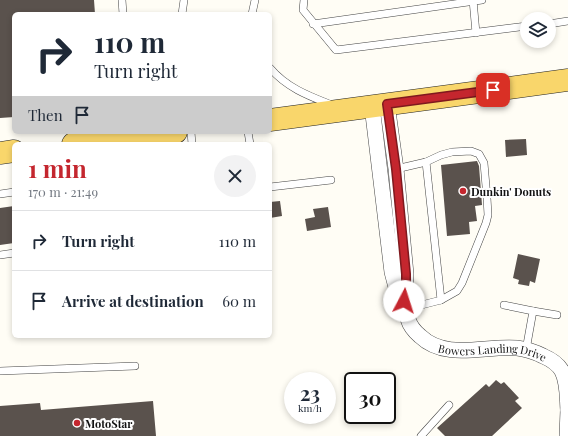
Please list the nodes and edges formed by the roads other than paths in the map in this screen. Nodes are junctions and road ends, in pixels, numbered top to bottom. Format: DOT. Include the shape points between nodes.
graph roads {
  1 [pos="122,0"];
  2 [pos="184,0"];
  3 [pos="255,0"];
  4 [pos="304,0"];
  5 [pos="482,0"];
  6 [pos="473,1"];
  7 [pos="123,12"];
  8 [pos="182,12"];
  9 [pos="252,12"];
  10 [pos="568,21"];
  11 [pos="556,23"];
  12 [pos="313,24"];
  13 [pos="520,27"];
  14 [pos="476,33"];
  15 [pos="272,70"];
  16 [pos="568,80"];
  17 [pos="380,105"];
  18 [pos="344,110"];
  19 [pos="272,120"];
  20 [pos="159,134"];
  21 [pos="90,142"];
  22 [pos="12,151"];
  23 [pos="0,153"];
  24 [pos="426,162"];
  25 [pos="396,169"];
  26 [pos="331,180"];
  27 [pos="272,187"];
  28 [pos="12,192"];
  29 [pos="0,194"];
  30 [pos="12,253"];
  31 [pos="0,255"];
  32 [pos="441,300"];
  33 [pos="405,305"];
  34 [pos="504,305"];
  35 [pos="533,311"];
  36 [pos="557,315"];
  37 [pos="526,350"];
  38 [pos="135,366"];
  39 [pos="565,367"];
  40 [pos="0,371"];
  41 [pos="449,405"];
  42 [pos="568,410"];
  43 [pos="421,436"];
  44 [pos="567,436"];
  1 -- 7 [label="lane"];
  2 -- 8 [label="lane"];
  3 -- 9 [label="lane"];
  4 -- 12 [label="lane" via="303,10"];
  5 -- 6 [label="lane"];
  6 -- 12 [label="lane"];
  6 -- 14 [label="lane"];
  10 -- 11 [label="lane"];
  12 -- 14 [label="lane" via="336,50"];
  13 -- 14 [label="lane"];
  15 -- 18 [label="lane" via="289,86"];
  16 -- 17 [label="main road"];
  17 -- 18 [label="main road"];
  17 -- 25 [label="street, Bowers Landing Drive"];
  17 -- 33 [label="street, Bowers Landing Drive" via="392,272 397,291"];
  18 -- 19 [label="main road"];
  20 -- 21 [label="main road"];
  22 -- 23 [label="main road"];
  24 -- 25 [label="lane"];
  24 -- 32 [label="lane"];
  24 -- 32 [label="lane" via="446,154 471,152 479,154 484,163 486,223 462,283 457,291"];
  25 -- 33 [label="street, Bowers Landing Drive" via="406,274"];
  26 -- 27 [label="lane"];
  28 -- 29 [label="lane"];
  30 -- 31 [label="lane"];
  32 -- 33 [label="lane"];
  33 -- 37 [label="street, Bowers Landing Drive" via="413,330 435,346 460,351 489,348"];
  34 -- 35 [label="lane"];
  35 -- 36 [label="lane"];
  35 -- 37 [label="lane"];
  37 -- 39 [label="street, Bowers Landing Drive"];
  38 -- 40 [label="lane"];
  39 -- 42 [label="street, Bowers Landing Drive"];
  41 -- 43 [label="lane"];
  42 -- 44 [label="street, Bowers Landing Drive"];
}
